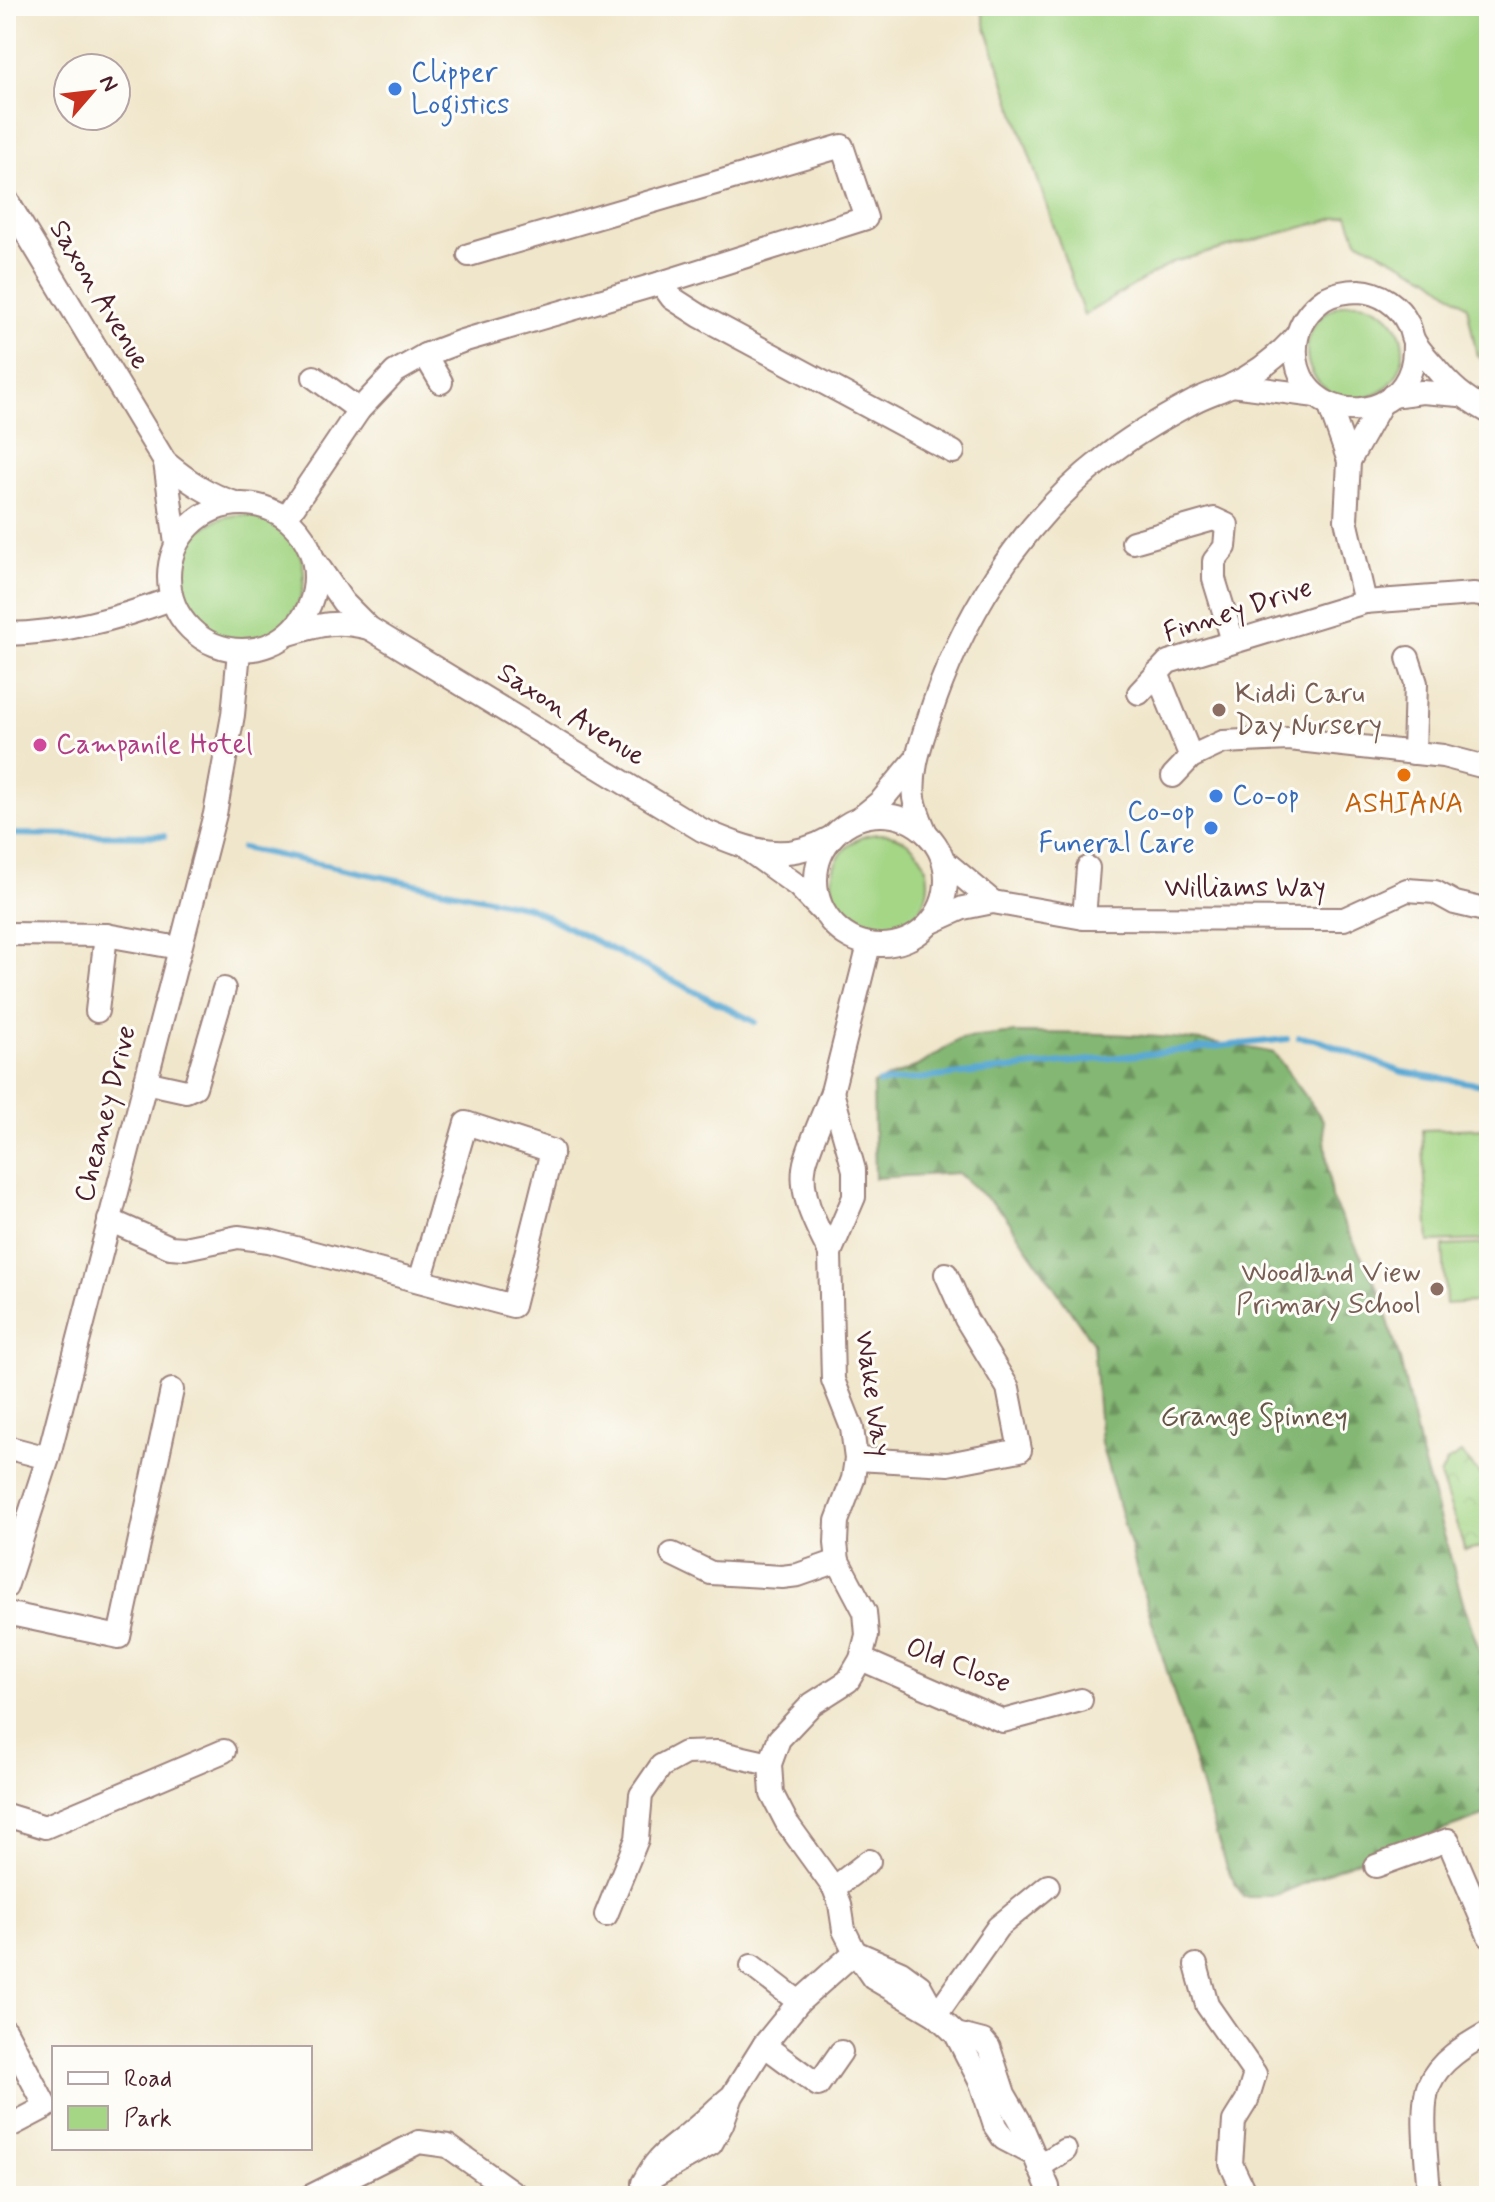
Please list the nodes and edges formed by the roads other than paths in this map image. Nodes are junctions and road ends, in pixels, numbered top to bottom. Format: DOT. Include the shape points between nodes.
graph roads {
  1 [pos="6,199"];
  2 [pos="469,255"];
  3 [pos="661,283"];
  4 [pos="1297,335"];
  5 [pos="1414,341"];
  6 [pos="425,355"];
  7 [pos="314,377"];
  8 [pos="441,382"];
  9 [pos="1232,385"];
  10 [pos="1459,395"];
  11 [pos="1323,400"];
  12 [pos="1387,400"];
  13 [pos="359,410"];
  14 [pos="1489,412"];
  15 [pos="953,452"];
  16 [pos="1349,461"];
  17 [pos="165,462"];
  18 [pos="236,503"];
  19 [pos="286,518"];
  20 [pos="1133,542"];
  21 [pos="176,544"];
  22 [pos="314,560"];
  23 [pos="1489,596"];
  24 [pos="171,599"];
  25 [pos="1365,602"];
  26 [pos="369,628"];
  27 [pos="6,634"];
  28 [pos="289,634"];
  29 [pos="1233,641"];
  30 [pos="239,651"];
  31 [pos="1408,658"];
  32 [pos="1157,673"];
  33 [pos="1139,693"];
  34 [pos="1414,753"];
  35 [pos="1191,757"];
  36 [pos="916,759"];
  37 [pos="1489,768"];
  38 [pos="1173,776"];
  39 [pos="860,818"];
  40 [pos="926,833"];
  41 [pos="830,838"];
  42 [pos="744,847"];
  43 [pos="944,861"];
  44 [pos="1088,868"];
  45 [pos="993,902"];
  46 [pos="822,910"];
  47 [pos="1489,911"];
  48 [pos="1084,918"];
  49 [pos="932,922"];
  50 [pos="6,934"];
  51 [pos="106,935"];
  52 [pos="869,945"];
  53 [pos="179,948"];
  54 [pos="224,989"];
  55 [pos="97,1011"];
  56 [pos="145,1082"];
  57 [pos="832,1092"];
  58 [pos="109,1220"];
  59 [pos="830,1253"];
  60 [pos="946,1274"];
  61 [pos="420,1281"];
  62 [pos="172,1390"];
  63 [pos="6,1447"];
  64 [pos="48,1458"];
  65 [pos="856,1459"];
  66 [pos="672,1554"];
  67 [pos="838,1561"];
  68 [pos="6,1587"];
  69 [pos="6,1613"];
  70 [pos="861,1659"];
  71 [pos="1081,1700"];
  72 [pos="224,1751"];
  73 [pos="770,1764"];
  74 [pos="6,1815"];
  75 [pos="869,1861"];
  76 [pos="1376,1866"];
  77 [pos="1048,1886"];
  78 [pos="834,1888"];
  79 [pos="606,1915"];
  80 [pos="1489,1936"];
  81 [pos="855,1952"];
  82 [pos="1196,1965"];
  83 [pos="752,1966"];
  84 [pos="799,2002"];
  85 [pos="936,2015"];
  86 [pos="6,2031"];
  87 [pos="1489,2032"];
  88 [pos="764,2045"];
  89 [pos="841,2052"];
  90 [pos="6,2128"];
  91 [pos="1065,2150"];
  92 [pos="1036,2160"];
  93 [pos="636,2189"];
  94 [pos="311,2196"];
  95 [pos="518,2196"];
  96 [pos="1049,2196"];
  97 [pos="1246,2196"];
  98 [pos="1429,2196"];
  1 -- 17 [label="street, Saxon Avenue"];
  2 -- 3 [label="street" via="842,146 866,218"];
  3 -- 6 [label="street"];
  3 -- 15 [label="street" via="672,298 700,316"];
  4 -- 5 [label="street" via="1315,305 1340,293 1366,292 1398,309"];
  4 -- 9 [label="street" via="1282,353"];
  4 -- 11 [label="street" via="1299,371"];
  5 -- 10 [label="street"];
  5 -- 12 [label="street" via="1409,376"];
  6 -- 8 [label="street"];
  6 -- 13 [label="street" via="395,372"];
  7 -- 13 [label="street"];
  9 -- 11 [label="street"];
  9 -- 36 [label="street" via="1134,436 1042,515 997,574 963,633"];
  10 -- 12 [label="street" via="1422,392"];
  10 -- 14 [label="street"];
  11 -- 12 [label="street" via="1364,409"];
  11 -- 16 [label="street"];
  12 -- 16 [label="street"];
  13 -- 19 [label="street"];
  16 -- 25 [label="street" via="1346,520"];
  17 -- 18 [label="street, Saxon Avenue" via="193,485"];
  17 -- 21 [label="street, Saxon Avenue"];
  18 -- 19 [label="street" via="257,505"];
  18 -- 21 [label="street" via="196,518"];
  19 -- 22 [label="street"];
  20 -- 29 [label="street" via="1214,519 1227,525 1225,547 1214,561 1214,579"];
  21 -- 24 [label="street" via="168,577"];
  22 -- 26 [label="street, Saxon Avenue"];
  22 -- 28 [label="street" via="310,604"];
  23 -- 25 [label="street, Finney Drive"];
  24 -- 27 [label="street" via="92,625"];
  24 -- 30 [label="street" via="197,636"];
  25 -- 29 [label="street, Finney Drive"];
  26 -- 28 [label="street, Saxon Avenue" via="323,623"];
  26 -- 42 [label="street, Saxon Avenue" via="702,830"];
  28 -- 30 [label="street" via="257,650"];
  29 -- 32 [label="street, Finney Drive" via="1168,662"];
  30 -- 53 [label="street, Cheaney Drive" via="215,814"];
  31 -- 34 [label="street" via="1416,683"];
  32 -- 33 [label="street, Finney Drive"];
  32 -- 35 [label="street"];
  34 -- 35 [label="street" via="1289,739 1223,742"];
  34 -- 37 [label="street"];
  35 -- 38 [label="street"];
  36 -- 39 [label="street"];
  36 -- 40 [label="street" via="914,796"];
  39 -- 40 [label="street" via="896,817"];
  39 -- 41 [label="street"];
  40 -- 43 [label="street"];
  41 -- 42 [label="street, Saxon Avenue" via="785,854"];
  41 -- 46 [label="street" via="816,871"];
  42 -- 46 [label="street, Saxon Avenue"];
  43 -- 45 [label="street, Williams Way"];
  43 -- 49 [label="street" via="945,893"];
  44 -- 48 [label="street"];
  45 -- 48 [label="street, Williams Way"];
  45 -- 49 [label="street, Williams Way"];
  46 -- 52 [label="street" via="850,939"];
  47 -- 48 [label="street, Williams Way" via="1435,892 1407,890 1344,919"];
  49 -- 52 [label="street" via="914,937 892,945"];
  50 -- 51 [label="street"];
  51 -- 53 [label="street"];
  51 -- 55 [label="street"];
  52 -- 57 [label="street, Wake Way"];
  53 -- 56 [label="street, Cheaney Drive"];
  54 -- 56 [label="street" via="195,1087 186,1091"];
  56 -- 58 [label="street, Cheaney Drive"];
  57 -- 59 [label="street, Wake Way" via="854,1170 854,1197"];
  57 -- 59 [label="street, Wake Way" via="804,1164 813,1220"];
  58 -- 61 [label="street" via="170,1247 238,1237 269,1241"];
  58 -- 64 [label="street, Cheaney Drive"];
  59 -- 65 [label="street, Wake Way" via="833,1380 852,1428"];
  60 -- 65 [label="street" via="1008,1388 1020,1450 948,1464"];
  61 -- 61 [label="street" via="513,1306 552,1151 466,1123"];
  62 -- 69 [label="street" via="119,1637"];
  63 -- 64 [label="street"];
  64 -- 68 [label="street, Cheaney Drive"];
  65 -- 67 [label="street, Wake Way" via="837,1521"];
  66 -- 67 [label="street" via="711,1573 782,1577"];
  67 -- 70 [label="street, Wake Way" via="865,1612"];
  70 -- 71 [label="street, Old Close" via="1003,1721"];
  70 -- 73 [label="street" via="848,1681 812,1704 779,1739"];
  72 -- 74 [label="street" via="45,1827"];
  73 -- 78 [label="street" via="772,1794"];
  73 -- 79 [label="street" via="717,1752 685,1753 661,1766 641,1795 637,1839"];
  75 -- 78 [label="street"];
  76 -- 80 [label="street" via="1448,1840"];
  77 -- 85 [label="street" via="998,1927"];
  78 -- 81 [label="street"];
  81 -- 84 [label="street"];
  81 -- 85 [label="street" via="873,1978"];
  82 -- 97 [label="street" via="1207,2005 1255,2074 1234,2121 1231,2164"];
  83 -- 84 [label="street"];
  84 -- 88 [label="street"];
  85 -- 92 [label="street" via="956,2034 983,2041 989,2048"];
  86 -- 90 [label="street" via="46,2107"];
  87 -- 98 [label="street" via="1463,2047 1429,2085 1424,2126"];
  88 -- 89 [label="street" via="818,2085"];
  88 -- 93 [label="street" via="732,2096 711,2144"];
  91 -- 92 [label="street"];
  92 -- 96 [label="street"];
  94 -- 95 [label="street" via="419,2142 448,2146"];
}
